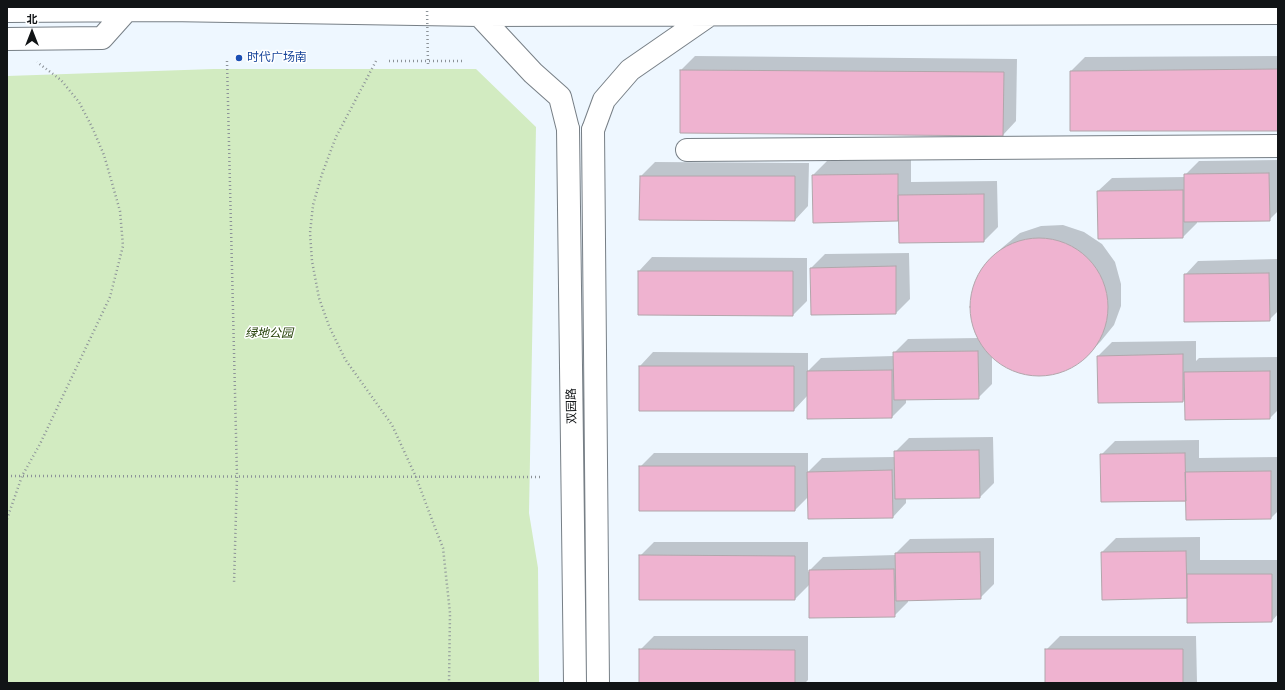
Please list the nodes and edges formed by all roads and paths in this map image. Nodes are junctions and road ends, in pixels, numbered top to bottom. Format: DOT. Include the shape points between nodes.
graph roads {
  1 [pos="427,7"];
  2 [pos="7,10"];
  3 [pos="127,10"];
  4 [pos="1278,13"];
  5 [pos="711,14"];
  6 [pos="479,15"];
  7 [pos="7,39"];
  8 [pos="390,60"];
  9 [pos="428,60"];
  10 [pos="465,60"];
  11 [pos="226,61"];
  12 [pos="376,61"];
  13 [pos="37,62"];
  14 [pos="428,66"];
  15 [pos="1278,146"];
  16 [pos="687,150"];
  17 [pos="7,476"];
  18 [pos="22,476"];
  19 [pos="237,476"];
  20 [pos="416,477"];
  21 [pos="543,478"];
  22 [pos="7,519"];
  23 [pos="234,584"];
  24 [pos="449,683"];
  25 [pos="575,683"];
  26 [pos="598,683"];
  1 -- 9 [label="path, bridge"];
  2 -- 3 [label="main road"];
  3 -- 6 [label="main road"];
  3 -- 7 [label="main road" via="102,38"];
  4 -- 5 [label="main road"];
  5 -- 6 [label="main road"];
  5 -- 26 [label="main road, 双园路" via="630,70 604,100 593,130"];
  6 -- 25 [label="main road, 双园路" via="533,73 560,97 568,129"];
  8 -- 9 [label="path"];
  9 -- 10 [label="path"];
  9 -- 14 [label="path, bridge"];
  11 -- 19 [label="path"];
  12 -- 20 [label="path" via="336,137 322,174 313,205 310,233 312,261 319,298 329,326 345,359 392,425"];
  13 -- 18 [label="path" via="61,80 79,102 92,127 104,155 120,210 123,246 110,297 40,444"];
  15 -- 16 [label="main road"];
  17 -- 18 [label="path"];
  18 -- 19 [label="path"];
  18 -- 22 [label="path"];
  19 -- 20 [label="path"];
  19 -- 23 [label="path"];
  20 -- 21 [label="path"];
  20 -- 24 [label="path" via="443,548 450,613"];
}
